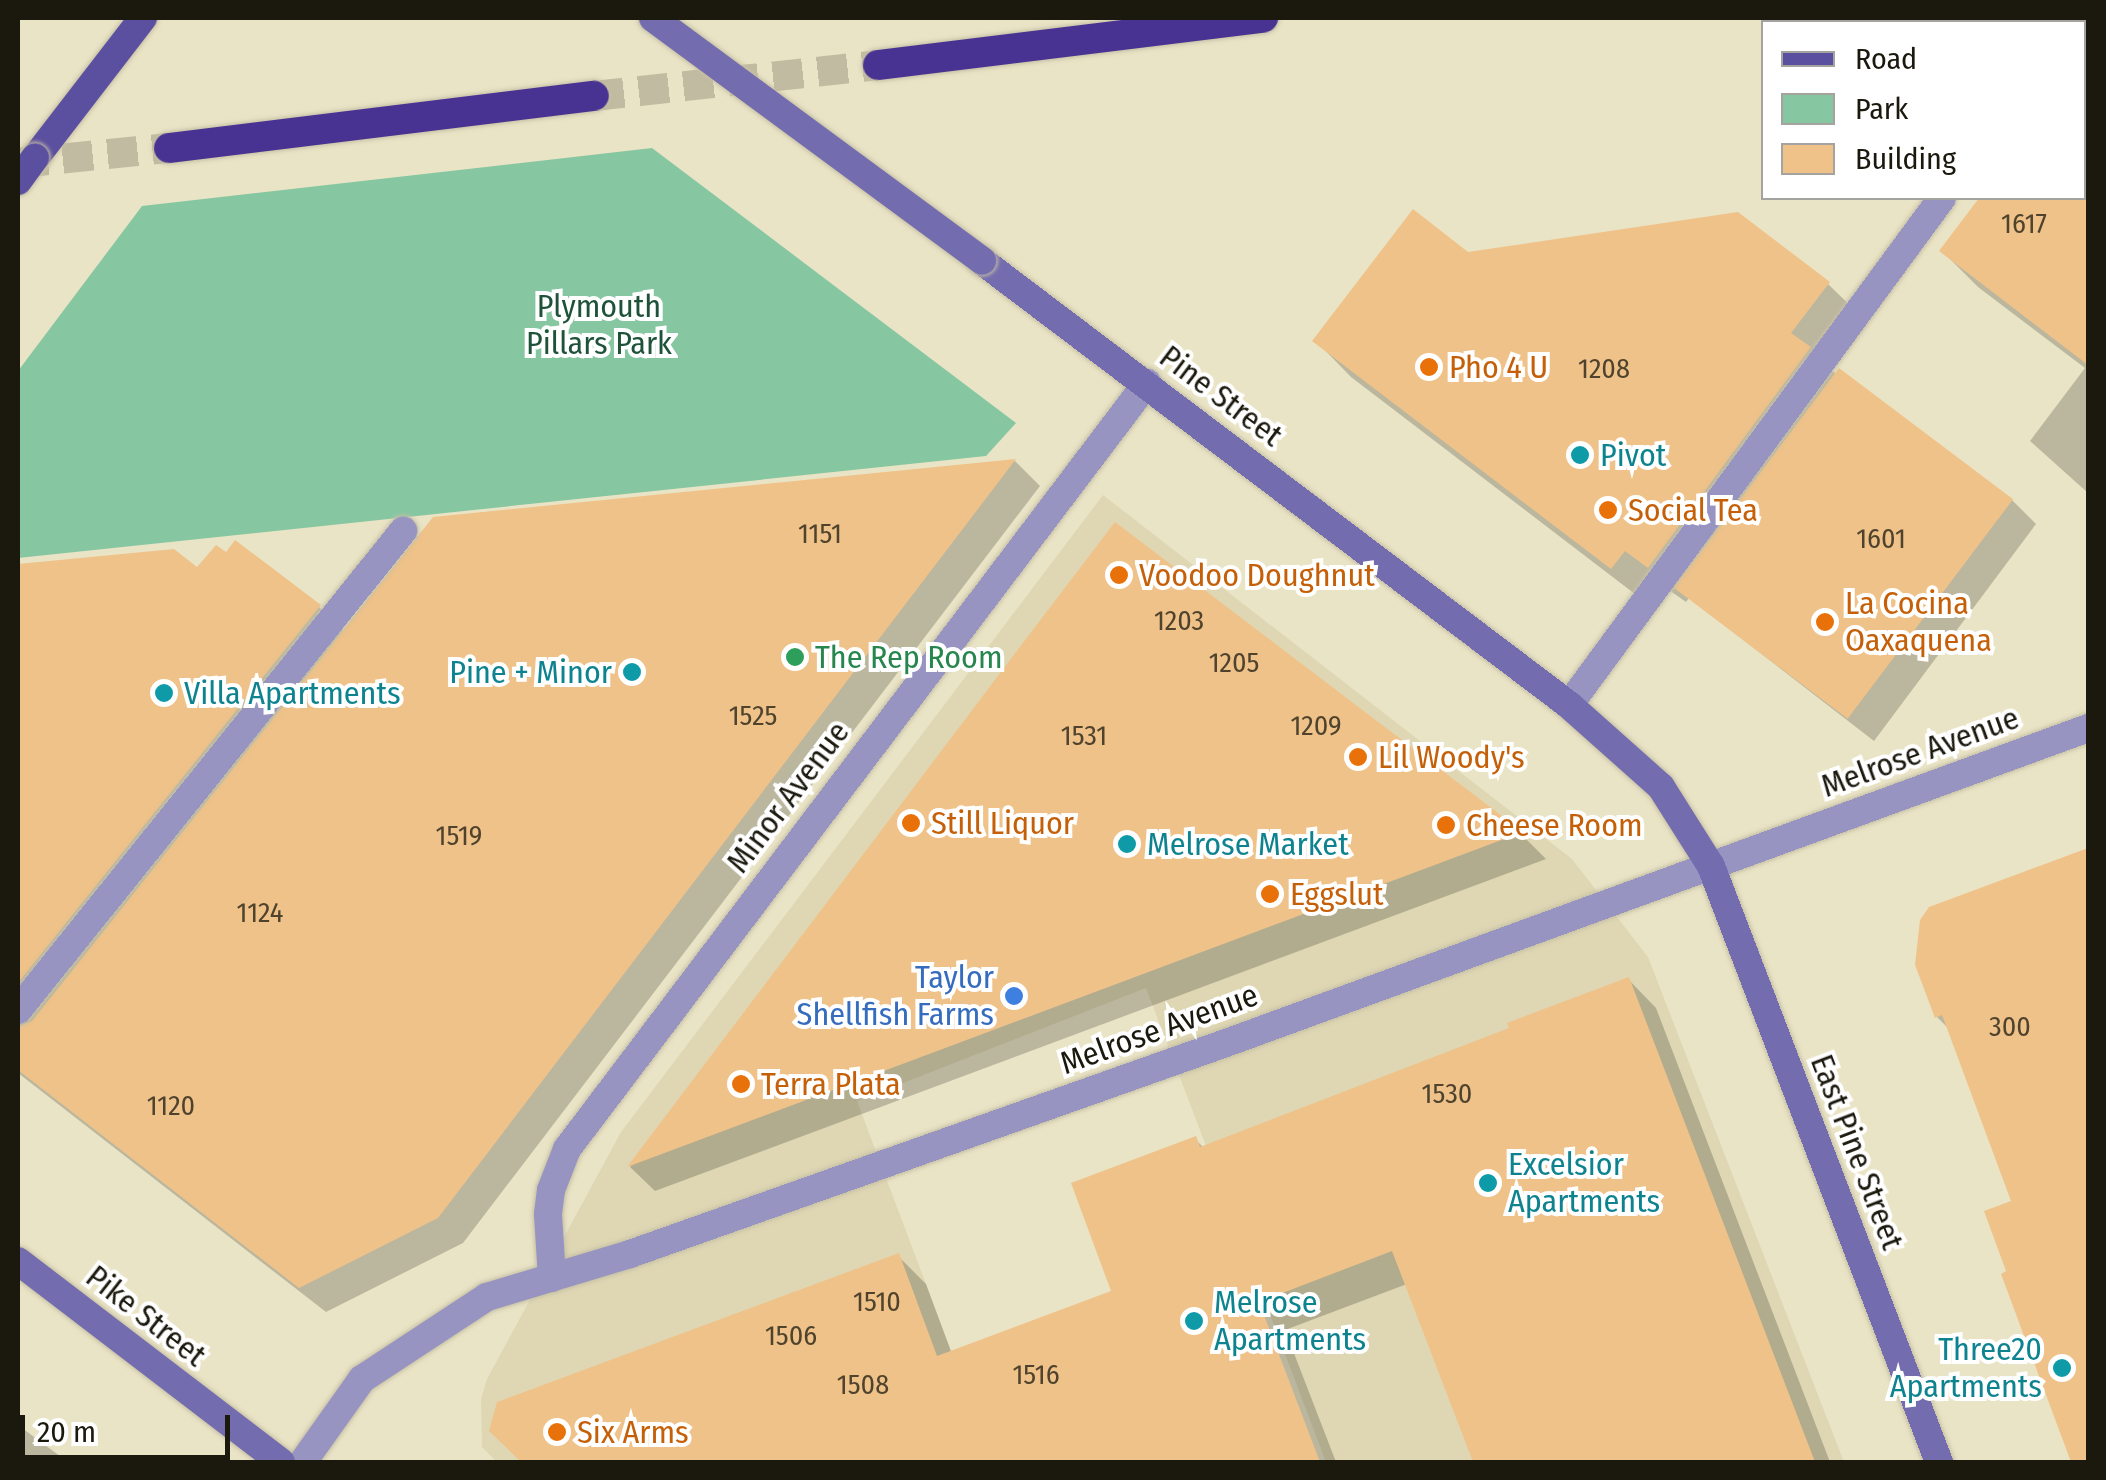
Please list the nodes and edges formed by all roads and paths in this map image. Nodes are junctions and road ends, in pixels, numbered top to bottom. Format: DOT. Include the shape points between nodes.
graph roads {
  1 [pos="142,18"];
  2 [pos="654,18"];
  3 [pos="1263,18"];
  4 [pos="878,65"];
  5 [pos="594,96"];
  6 [pos="169,148"];
  7 [pos="18,181"];
  8 [pos="1941,200"];
  9 [pos="1147,383"];
  10 [pos="403,532"];
  11 [pos="1569,706"];
  12 [pos="2088,728"];
  13 [pos="1711,866"];
  14 [pos="18,1010"];
  15 [pos="18,1261"];
  16 [pos="552,1278"];
  17 [pos="280,1462"];
  18 [pos="303,1462"];
  19 [pos="1938,1462"];
  1 -- 7 [label="main road, bridge"];
  2 -- 9 [label="main road, Pine Street, bridge"];
  3 -- 4 [label="highway"];
  5 -- 6 [label="highway"];
  8 -- 11 [label="street"];
  9 -- 11 [label="main road, Pine Street"];
  9 -- 16 [label="street, Minor Avenue" via="567,1149 548,1214"];
  10 -- 14 [label="street"];
  11 -- 13 [label="main road, Pine Street" via="1660,788"];
  12 -- 13 [label="street, Melrose Avenue"];
  13 -- 16 [label="street, Melrose Avenue" via="1237,1040"];
  13 -- 19 [label="main road, East Pine Street"];
  15 -- 17 [label="main road, Pike Street"];
  16 -- 18 [label="street, Melrose Avenue" via="487,1297 385,1360 362,1378"];
}
